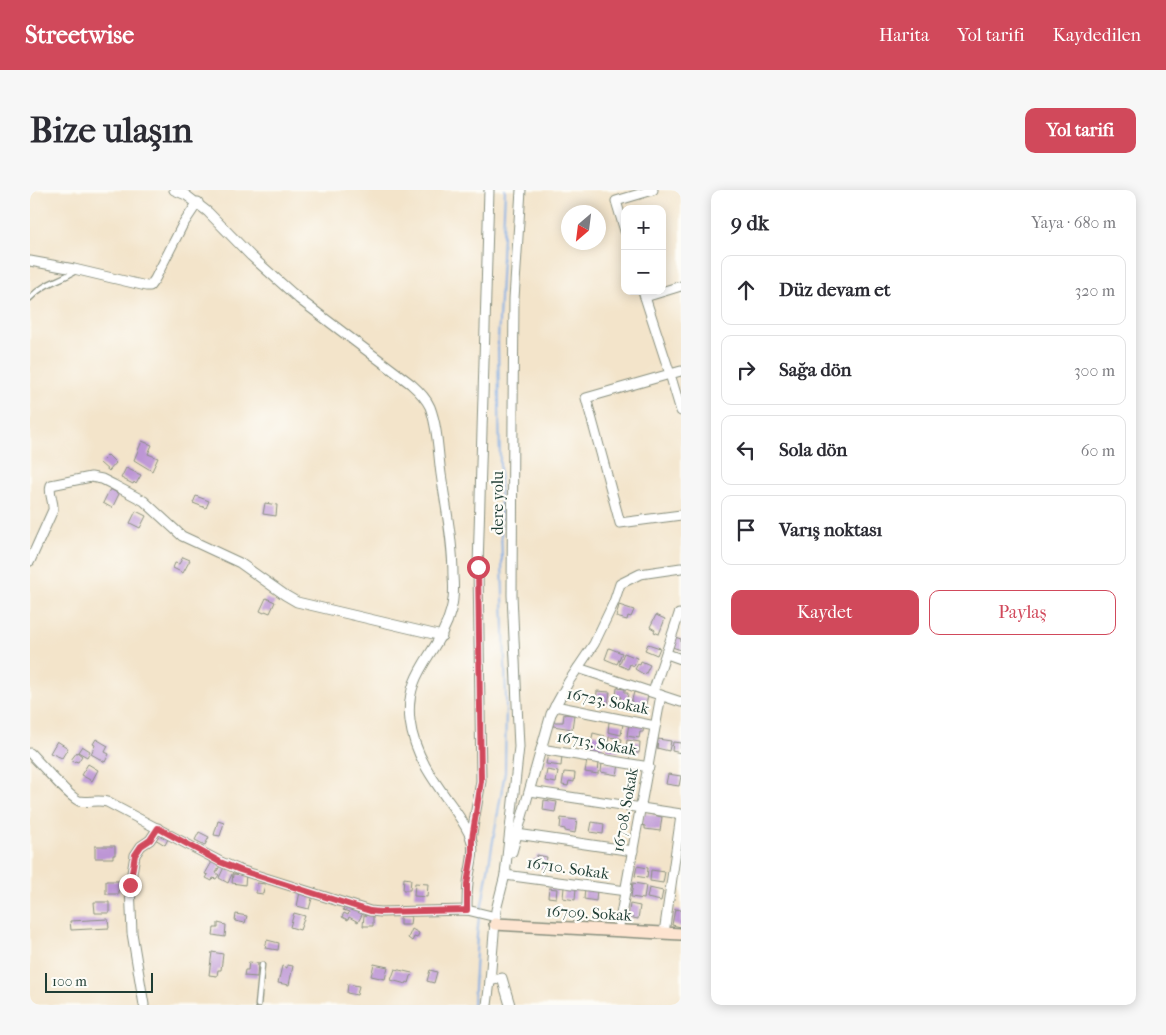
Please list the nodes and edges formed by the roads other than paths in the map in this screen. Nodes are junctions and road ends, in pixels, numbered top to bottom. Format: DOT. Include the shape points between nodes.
graph roads {
  1 [pos="174,190"];
  2 [pos="489,190"];
  3 [pos="521,190"];
  4 [pos="653,190"];
  5 [pos="198,202"];
  6 [pos="621,218"];
  7 [pos="30,262"];
  8 [pos="77,270"];
  9 [pos="681,286"];
  10 [pos="666,289"];
  11 [pos="644,295"];
  12 [pos="30,298"];
  13 [pos="681,371"];
  14 [pos="670,374"];
  15 [pos="681,411"];
  16 [pos="681,515"];
  17 [pos="30,561"];
  18 [pos="681,568"];
  19 [pos="679,614"];
  20 [pos="442,636"];
  21 [pos="666,654"];
  22 [pos="681,659"];
  23 [pos="578,668"];
  24 [pos="657,693"];
  25 [pos="681,702"];
  26 [pos="555,706"];
  27 [pos="655,726"];
  28 [pos="541,749"];
  29 [pos="30,753"];
  30 [pos="648,767"];
  31 [pos="530,791"];
  32 [pos="640,808"];
  33 [pos="681,815"];
  34 [pos="158,828"];
  35 [pos="517,834"];
  36 [pos="472,839"];
  37 [pos="633,851"];
  38 [pos="505,875"];
  39 [pos="626,891"];
  40 [pos="470,911"];
  41 [pos="495,921"];
  42 [pos="618,931"];
  43 [pos="664,933"];
  44 [pos="681,934"];
  45 [pos="262,965"];
  46 [pos="490,982"];
  47 [pos="144,1005"];
  48 [pos="258,1005"];
  49 [pos="487,1005"];
  50 [pos="510,1005"];
  1 -- 5 [label="street"];
  2 -- 36 [label="street" via="478,567 481,781"];
  3 -- 38 [label="street, dere yolu" via="514,299 512,595 519,747"];
  4 -- 6 [label="street" via="616,201"];
  5 -- 8 [label="street" via="150,286"];
  5 -- 20 [label="street" via="284,286 411,384 426,400 433,416 452,549 454,598"];
  7 -- 8 [label="street"];
  8 -- 12 [label="lane" via="39,288"];
  9 -- 10 [label="street"];
  11 -- 14 [label="street"];
  13 -- 14 [label="street"];
  14 -- 15 [label="street"];
  14 -- 16 [label="street" via="586,398 620,523"];
  17 -- 20 [label="street" via="53,510 51,485 91,477 102,479 144,501 182,536 240,563 297,602"];
  18 -- 23 [label="street" via="640,574 620,584 594,644"];
  19 -- 21 [label="street, 16708. Sokak"];
  20 -- 36 [label="street" via="414,682 410,721 428,772"];
  21 -- 22 [label="street"];
  21 -- 24 [label="street, 16708. Sokak"];
  23 -- 24 [label="street"];
  23 -- 26 [label="street"];
  24 -- 25 [label="street"];
  24 -- 27 [label="street, 16708. Sokak"];
  26 -- 27 [label="street, 16723. Sokak"];
  26 -- 28 [label="street"];
  27 -- 30 [label="street, 16708. Sokak"];
  28 -- 30 [label="street, 16713. Sokak"];
  28 -- 31 [label="street"];
  29 -- 34 [label="street" via="76,799 107,802"];
  30 -- 32 [label="street, 16708. Sokak"];
  31 -- 32 [label="street"];
  31 -- 35 [label="street"];
  32 -- 33 [label="street"];
  32 -- 37 [label="street, 16708. Sokak"];
  33 -- 43 [label="street"];
  34 -- 40 [label="street" via="220,862 370,911"];
  34 -- 47 [label="street" via="135,855 130,885 132,933"];
  35 -- 37 [label="street"];
  35 -- 38 [label="street"];
  36 -- 40 [label="street" via="467,884"];
  37 -- 39 [label="street, 16708. Sokak"];
  38 -- 39 [label="street, 16710. Sokak"];
  38 -- 41 [label="street"];
  39 -- 42 [label="street, 16708. Sokak"];
  40 -- 41 [label="street"];
  41 -- 42 [label="street, 16709. Sokak"];
  41 -- 46 [label="street"];
  42 -- 43 [label="street, 16709. Sokak"];
  43 -- 44 [label="street, 16709. Sokak"];
  45 -- 48 [label="lane"];
  46 -- 49 [label="street"];
  46 -- 50 [label="street" via="502,978"];
}
